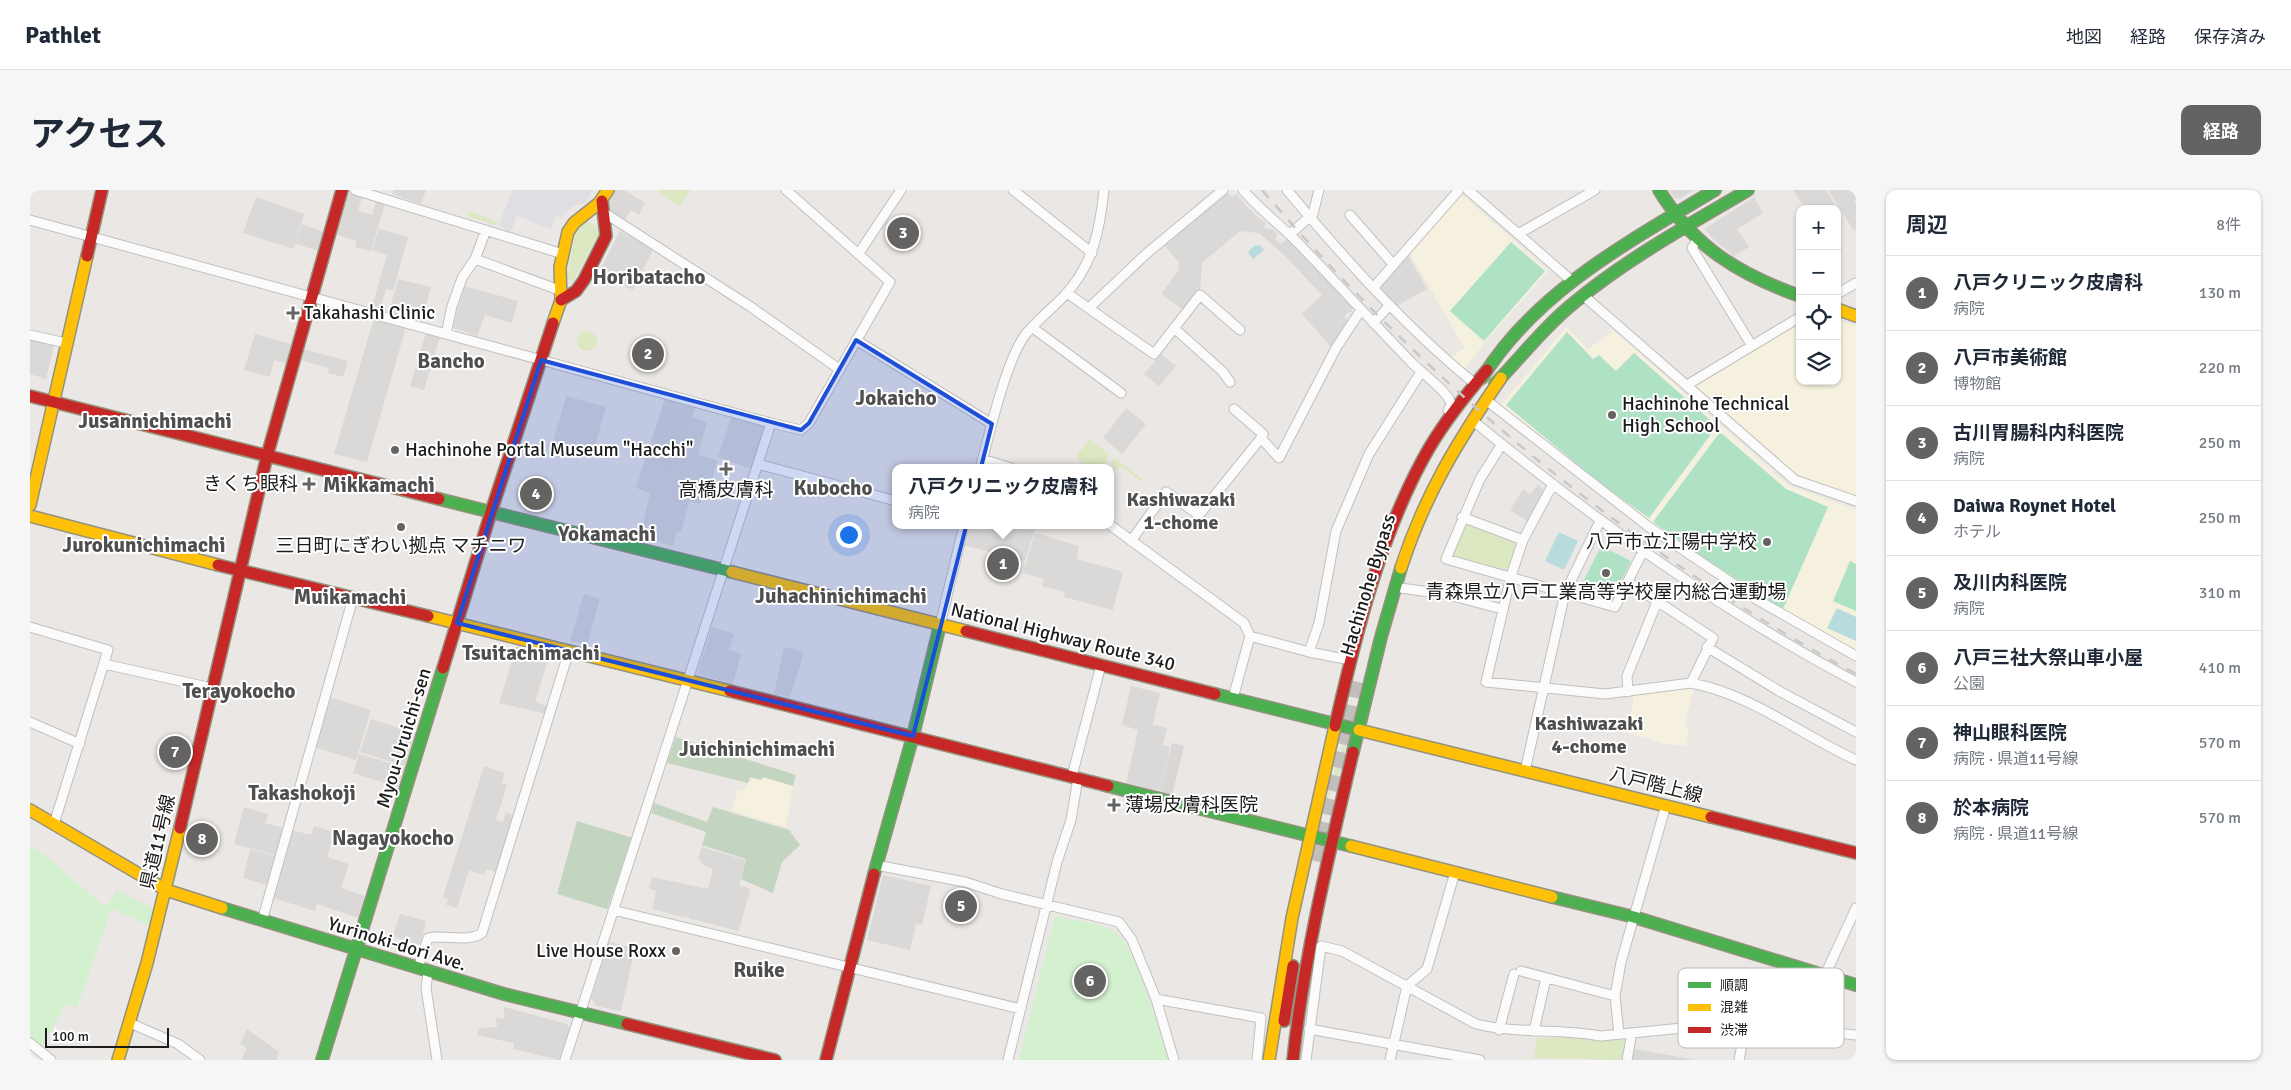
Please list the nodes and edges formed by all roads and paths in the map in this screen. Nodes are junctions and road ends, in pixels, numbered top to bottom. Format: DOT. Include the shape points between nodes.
graph roads {
  1 [pos="102,190"];
  2 [pos="342,190"];
  3 [pos="354,190"];
  4 [pos="608,190"];
  5 [pos="786,190"];
  6 [pos="901,190"];
  7 [pos="1013,190"];
  8 [pos="1104,190"];
  9 [pos="1223,190"];
  10 [pos="1243,190"];
  11 [pos="1287,190"];
  12 [pos="1318,190"];
  13 [pos="1459,190"];
  14 [pos="1468,190"];
  15 [pos="1595,190"];
  16 [pos="1658,190"];
  17 [pos="1715,190"];
  18 [pos="1748,190"];
  19 [pos="603,206"];
  20 [pos="1350,215"];
  21 [pos="1674,215"];
  22 [pos="1310,217"];
  23 [pos="30,220"];
  24 [pos="1685,228"];
  25 [pos="486,230"];
  26 [pos="1290,234"];
  27 [pos="1518,234"];
  28 [pos="91,237"];
  29 [pos="1698,238"];
  30 [pos="859,253"];
  31 [pos="1092,253"];
  32 [pos="563,254"];
  33 [pos="475,259"];
  34 [pos="1393,264"];
  35 [pos="1573,282"];
  36 [pos="1856,282"];
  37 [pos="1374,287"];
  38 [pos="1841,291"];
  39 [pos="1067,293"];
  40 [pos="560,295"];
  41 [pos="1798,295"];
  42 [pos="1584,296"];
  43 [pos="311,298"];
  44 [pos="1390,305"];
  45 [pos="1089,308"];
  46 [pos="1361,310"];
  47 [pos="1841,310"];
  48 [pos="1856,316"];
  49 [pos="1796,319"];
  50 [pos="1373,323"];
  51 [pos="1033,328"];
  52 [pos="1174,328"];
  53 [pos="1240,330"];
  54 [pos="30,334"];
  55 [pos="446,334"];
  56 [pos="856,340"];
  57 [pos="66,343"];
  58 [pos="1752,346"];
  59 [pos="541,360"];
  60 [pos="839,369"];
  61 [pos="1487,370"];
  62 [pos="1420,372"];
  63 [pos="1501,378"];
  64 [pos="1230,382"];
  65 [pos="1474,383"];
  66 [pos="1687,385"];
  67 [pos="1121,393"];
  68 [pos="30,396"];
  69 [pos="1486,400"];
  70 [pos="52,402"];
  71 [pos="1234,409"];
  72 [pos="1472,420"];
  73 [pos="1456,423"];
  74 [pos="771,424"];
  75 [pos="992,424"];
  76 [pos="1261,438"];
  77 [pos="1502,444"];
  78 [pos="1430,446"];
  79 [pos="267,456"];
  80 [pos="981,463"];
  81 [pos="758,464"];
  82 [pos="1553,484"];
  83 [pos="892,500"];
  84 [pos="1856,502"];
  85 [pos="30,505"];
  86 [pos="491,512"];
  87 [pos="30,516"];
  88 [pos="1462,517"];
  89 [pos="1600,521"];
  90 [pos="1114,528"];
  91 [pos="963,529"];
  92 [pos="1523,540"];
  93 [pos="1131,541"];
  94 [pos="1643,551"];
  95 [pos="723,570"];
  96 [pos="239,571"];
  97 [pos="1510,576"];
  98 [pos="1628,582"];
  99 [pos="1401,588"];
  100 [pos="1565,593"];
  101 [pos="353,598"];
  102 [pos="1657,602"];
  103 [pos="1502,609"];
  104 [pos="457,623"];
  105 [pos="940,625"];
  106 [pos="30,627"];
  107 [pos="1250,636"];
  108 [pos="1708,647"];
  109 [pos="569,651"];
  110 [pos="1309,652"];
  111 [pos="1856,656"];
  112 [pos="1345,659"];
  113 [pos="104,664"];
  114 [pos="1101,665"];
  115 [pos="1358,679"];
  116 [pos="689,681"];
  117 [pos="1856,682"];
  118 [pos="1691,683"];
  119 [pos="212,688"];
  120 [pos="1543,689"];
  121 [pos="1628,692"];
  122 [pos="1233,698"];
  123 [pos="30,722"];
  124 [pos="1336,724"];
  125 [pos="1359,730"];
  126 [pos="1856,732"];
  127 [pos="913,736"];
  128 [pos="80,744"];
  129 [pos="1856,760"];
  130 [pos="1525,771"];
  131 [pos="1075,777"];
  132 [pos="1666,805"];
  133 [pos="30,810"];
  134 [pos="54,824"];
  135 [pos="1310,835"];
  136 [pos="1332,841"];
  137 [pos="1856,853"];
  138 [pos="1315,861"];
  139 [pos="876,865"];
  140 [pos="1455,872"];
  141 [pos="166,890"];
  142 [pos="1047,905"];
  143 [pos="1856,908"];
  144 [pos="613,910"];
  145 [pos="1634,917"];
  146 [pos="262,921"];
  147 [pos="357,950"];
  148 [pos="849,966"];
  149 [pos="1802,968"];
  150 [pos="1828,968"];
  151 [pos="423,970"];
  152 [pos="1546,978"];
  153 [pos="1844,981"];
  154 [pos="1856,985"];
  155 [pos="1407,986"];
  156 [pos="1615,996"];
  157 [pos="1156,999"];
  158 [pos="1021,1009"];
  159 [pos="580,1014"];
  160 [pos="130,1022"];
  161 [pos="1678,1028"];
  162 [pos="1309,1029"];
  163 [pos="1499,1030"];
  164 [pos="1534,1031"];
  165 [pos="1632,1033"];
  166 [pos="1619,1034"];
  167 [pos="1393,1045"];
  168 [pos="32,1049"];
  169 [pos="1280,1058"];
  170 [pos="51,1060"];
  171 [pos="118,1060"];
  172 [pos="200,1060"];
  173 [pos="322,1060"];
  174 [pos="437,1060"];
  175 [pos="565,1060"];
  176 [pos="775,1060"];
  177 [pos="826,1060"];
  178 [pos="1008,1060"];
  179 [pos="1174,1060"];
  180 [pos="1257,1060"];
  181 [pos="1269,1060"];
  182 [pos="1293,1060"];
  183 [pos="1306,1060"];
  184 [pos="1390,1060"];
  185 [pos="1480,1060"];
  186 [pos="1627,1060"];
  1 -- 28 [label="main road"];
  2 -- 43 [label="main road, 県道11号線"];
  3 -- 25 [label="street"];
  4 -- 19 [label="main road"];
  5 -- 30 [label="street"];
  6 -- 30 [label="street"];
  7 -- 31 [label="street"];
  8 -- 31 [label="street"];
  9 -- 45 [label="street" via="1146,254"];
  10 -- 26 [label="street" via="1258,208"];
  11 -- 22 [label="street"];
  12 -- 22 [label="street"];
  13 -- 34 [label="street"];
  14 -- 27 [label="street"];
  15 -- 27 [label="street"];
  16 -- 21 [label="main road"];
  17 -- 21 [label="main road, Hachinohe Bypass"];
  18 -- 24 [label="main road, Hachinohe Bypass"];
  19 -- 32 [label="main road, Myou-Uruichi-sen" via="569,229"];
  19 -- 40 [label="main road" via="606,236 601,248 576,291"];
  19 -- 60 [label="street"];
  20 -- 34 [label="street"];
  21 -- 24 [label="main road"];
  21 -- 35 [label="main road, Hachinohe Bypass" via="1623,245"];
  22 -- 26 [label="street"];
  22 -- 37 [label="street"];
  23 -- 28 [label="street"];
  24 -- 29 [label="main road"];
  24 -- 42 [label="main road, Hachinohe Bypass" via="1633,259"];
  25 -- 32 [label="street"];
  25 -- 33 [label="street"];
  26 -- 46 [label="street"];
  27 -- 35 [label="street"];
  28 -- 43 [label="street"];
  28 -- 57 [label="main road"];
  29 -- 41 [label="main road" via="1745,273"];
  29 -- 58 [label="street" via="1692,248"];
  30 -- 56 [label="street" via="890,282"];
  31 -- 39 [label="street"];
  32 -- 40 [label="main road, Myou-Uruichi-sen"];
  33 -- 40 [label="street"];
  33 -- 55 [label="street" via="462,278"];
  34 -- 37 [label="street"];
  35 -- 61 [label="main road, Hachinohe Bypass" via="1542,308"];
  36 -- 38 [label="street"];
  37 -- 44 [label="street"];
  39 -- 45 [label="street"];
  39 -- 51 [label="street"];
  40 -- 59 [label="main road, Myou-Uruichi-sen"];
  42 -- 63 [label="main road, Hachinohe Bypass" via="1552,321"];
  42 -- 66 [label="street"];
  43 -- 55 [label="street"];
  43 -- 79 [label="main road, 県道11号線"];
  44 -- 50 [label="street"];
  44 -- 65 [label="street" via="1437,353"];
  45 -- 52 [label="street" via="1154,354"];
  46 -- 50 [label="street"];
  46 -- 76 [label="street" via="1336,348 1279,458"];
  47 -- 48 [label="main road"];
  49 -- 58 [label="street"];
  50 -- 62 [label="street"];
  51 -- 67 [label="street"];
  51 -- 75 [label="street" via="1025,336 1012,364"];
  52 -- 53 [label="street" via="1200,295"];
  52 -- 64 [label="street"];
  54 -- 57 [label="street"];
  55 -- 59 [label="street"];
  56 -- 60 [label="street"];
  56 -- 75 [label="street"];
  57 -- 70 [label="main road"];
  58 -- 66 [label="street"];
  59 -- 74 [label="street"];
  59 -- 86 [label="main road, Myou-Uruichi-sen"];
  60 -- 74 [label="street" via="810,423 801,430"];
  61 -- 65 [label="main road"];
  61 -- 73 [label="main road, Hachinohe Bypass"];
  62 -- 78 [label="street" via="1451,401"];
  62 -- 110 [label="street" via="1369,454 1336,531 1319,623"];
  63 -- 69 [label="main road"];
  63 -- 73 [label="main road, Hachinohe Bypass"];
  65 -- 78 [label="main road"];
  66 -- 84 [label="street" via="1795,480"];
  68 -- 70 [label="main road, National Highway Route 340"];
  69 -- 72 [label="main road"];
  69 -- 111 [label="street" via="1649,527 1756,599"];
  70 -- 79 [label="main road, National Highway Route 340"];
  70 -- 85 [label="main road"];
  71 -- 76 [label="street" via="1263,434"];
  72 -- 77 [label="street"];
  72 -- 125 [label="main road" via="1428,496 1410,542 1393,591"];
  73 -- 115 [label="main road, Hachinohe Bypass" via="1424,479 1402,528 1384,579"];
  74 -- 81 [label="street"];
  75 -- 80 [label="street"];
  76 -- 93 [label="street" via="1199,515 1166,492"];
  77 -- 82 [label="street"];
  77 -- 88 [label="street"];
  78 -- 124 [label="main road" via="1386,540 1364,611"];
  79 -- 86 [label="main road, National Highway Route 340"];
  79 -- 96 [label="main road, 県道11号線"];
  81 -- 83 [label="street"];
  81 -- 95 [label="street"];
  82 -- 89 [label="street"];
  82 -- 92 [label="street"];
  86 -- 95 [label="main road, National Highway Route 340"];
  86 -- 104 [label="main road, Myou-Uruichi-sen"];
  87 -- 96 [label="main road"];
  88 -- 92 [label="street"];
  88 -- 97 [label="street" via="1446,559"];
  89 -- 94 [label="street"];
  89 -- 100 [label="street"];
  90 -- 93 [label="street"];
  91 -- 105 [label="street"];
  92 -- 97 [label="street"];
  93 -- 107 [label="street" via="1244,623"];
  94 -- 98 [label="street"];
  94 -- 117 [label="street" via="1726,607"];
  95 -- 105 [label="main road, National Highway Route 340"];
  95 -- 116 [label="street"];
  96 -- 101 [label="main road"];
  96 -- 119 [label="main road, 県道11号線"];
  97 -- 100 [label="street"];
  97 -- 103 [label="street"];
  98 -- 100 [label="street" via="1615,607"];
  98 -- 102 [label="street"];
  99 -- 103 [label="street" via="1449,595"];
  100 -- 120 [label="street"];
  101 -- 104 [label="main road"];
  101 -- 146 [label="street"];
  102 -- 108 [label="street" via="1712,638"];
  102 -- 121 [label="street" via="1627,676"];
  103 -- 120 [label="street" via="1486,682"];
  104 -- 109 [label="main road"];
  104 -- 147 [label="main road, Myou-Uruichi-sen"];
  105 -- 114 [label="main road, National Highway Route 340"];
  105 -- 127 [label="main road"];
  106 -- 113 [label="street" via="108,650"];
  107 -- 110 [label="street"];
  107 -- 122 [label="street"];
  108 -- 118 [label="street"];
  108 -- 126 [label="street" via="1779,691"];
  109 -- 116 [label="main road"];
  109 -- 151 [label="street" via="482,933 475,938 428,938"];
  110 -- 112 [label="street"];
  113 -- 119 [label="street"];
  113 -- 128 [label="street"];
  114 -- 122 [label="main road, National Highway Route 340"];
  114 -- 131 [label="street"];
  116 -- 127 [label="main road"];
  116 -- 144 [label="street"];
  118 -- 121 [label="street"];
  118 -- 129 [label="street" via="1716,688 1741,699"];
  119 -- 141 [label="main road, 県道11号線"];
  120 -- 121 [label="street" via="1605,694"];
  120 -- 130 [label="street"];
  122 -- 124 [label="main road, National Highway Route 340"];
  123 -- 128 [label="street"];
  124 -- 125 [label="main road, National Highway Route 340"];
  124 -- 135 [label="main road"];
  125 -- 130 [label="main road, 八戸階上線"];
  125 -- 136 [label="main road"];
  127 -- 131 [label="main road"];
  127 -- 139 [label="main road"];
  128 -- 134 [label="street"];
  130 -- 132 [label="main road, 八戸階上線"];
  131 -- 135 [label="main road"];
  131 -- 142 [label="street" via="1071,820"];
  132 -- 137 [label="main road, 八戸階上線"];
  132 -- 145 [label="street"];
  133 -- 134 [label="main road, Yurinoki-dori Ave."];
  134 -- 141 [label="main road, Yurinoki-dori Ave."];
  135 -- 136 [label="main road"];
  135 -- 181 [label="main road" via="1290,917 1276,994"];
  136 -- 140 [label="main road"];
  136 -- 182 [label="main road" via="1303,977"];
  138 -- 169 [label="main road" via="1297,939"];
  139 -- 142 [label="street" via="965,882"];
  139 -- 148 [label="main road"];
  140 -- 145 [label="main road"];
  140 -- 155 [label="street" via="1426,969"];
  141 -- 146 [label="main road, Yurinoki-dori Ave."];
  141 -- 160 [label="main road, 県道11号線"];
  142 -- 157 [label="street" via="1119,922 1132,940"];
  142 -- 158 [label="street"];
  143 -- 150 [label="street"];
  144 -- 148 [label="street"];
  144 -- 159 [label="street"];
  145 -- 149 [label="main road"];
  145 -- 156 [label="street"];
  146 -- 147 [label="main road, Yurinoki-dori Ave."];
  147 -- 151 [label="main road, Yurinoki-dori Ave."];
  147 -- 173 [label="main road, Myou-Uruichi-sen"];
  148 -- 158 [label="street"];
  148 -- 177 [label="main road"];
  151 -- 159 [label="main road, Yurinoki-dori Ave."];
  151 -- 174 [label="street"];
  152 -- 156 [label="street"];
  152 -- 163 [label="street" via="1518,973"];
  152 -- 164 [label="street"];
  153 -- 154 [label="main road"];
  155 -- 162 [label="street" via="1342,951 1321,946"];
  155 -- 163 [label="street" via="1476,1024"];
  155 -- 167 [label="street"];
  156 -- 166 [label="street"];
  157 -- 179 [label="street"];
  157 -- 180 [label="street" via="1261,1018"];
  158 -- 178 [label="street"];
  159 -- 175 [label="street"];
  159 -- 176 [label="main road, Yurinoki-dori Ave."];
  160 -- 171 [label="main road, 県道11号線"];
  160 -- 172 [label="street" via="178,1044"];
  161 -- 165 [label="street"];
  162 -- 167 [label="street"];
  162 -- 183 [label="street"];
  163 -- 164 [label="street"];
  164 -- 166 [label="street" via="1601,1036"];
  165 -- 166 [label="street"];
  165 -- 186 [label="street"];
  167 -- 184 [label="street"];
  167 -- 185 [label="street"];
  168 -- 170 [label="street"];
}
